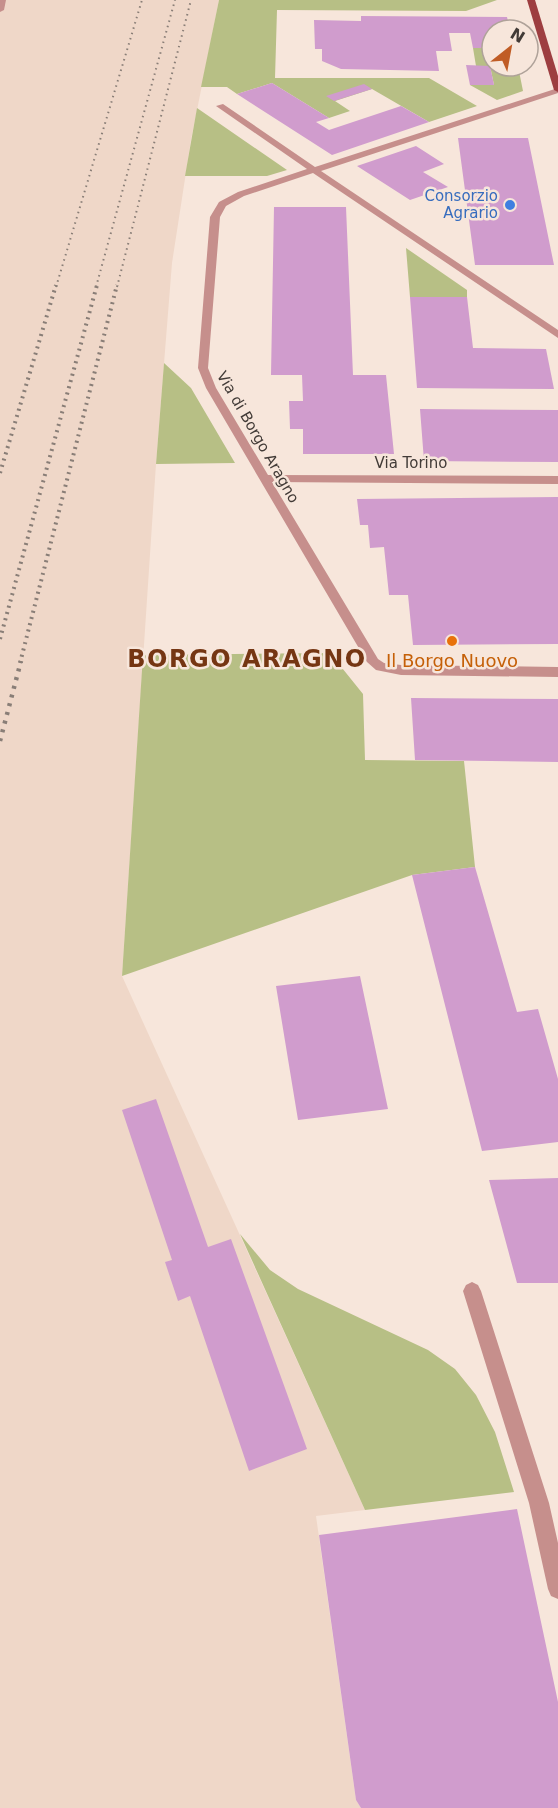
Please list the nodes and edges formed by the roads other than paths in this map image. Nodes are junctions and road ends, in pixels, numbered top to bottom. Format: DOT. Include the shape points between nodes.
graph roads {
  1 [pos="2,0"];
  2 [pos="531,0"];
  3 [pos="0,10"];
  4 [pos="558,88"];
  5 [pos="220,106"];
  6 [pos="315,170"];
  7 [pos="558,335"];
  8 [pos="264,478"];
  9 [pos="558,480"];
  10 [pos="558,672"];
  11 [pos="472,1291"];
  12 [pos="558,1589"];
  1 -- 3 [label="street"];
  2 -- 4 [label="main road"];
  4 -- 6 [label="street, Via di Borgo Aragno"];
  5 -- 6 [label="street"];
  6 -- 7 [label="street"];
  6 -- 8 [label="street, Via di Borgo Aragno" via="232,198 222,204 215,217 203,368"];
  8 -- 9 [label="street, Via Torino"];
  8 -- 10 [label="street, Via di Borgo Aragno" via="369,656 381,667"];
  11 -- 12 [label="street" via="539,1503"];
}
